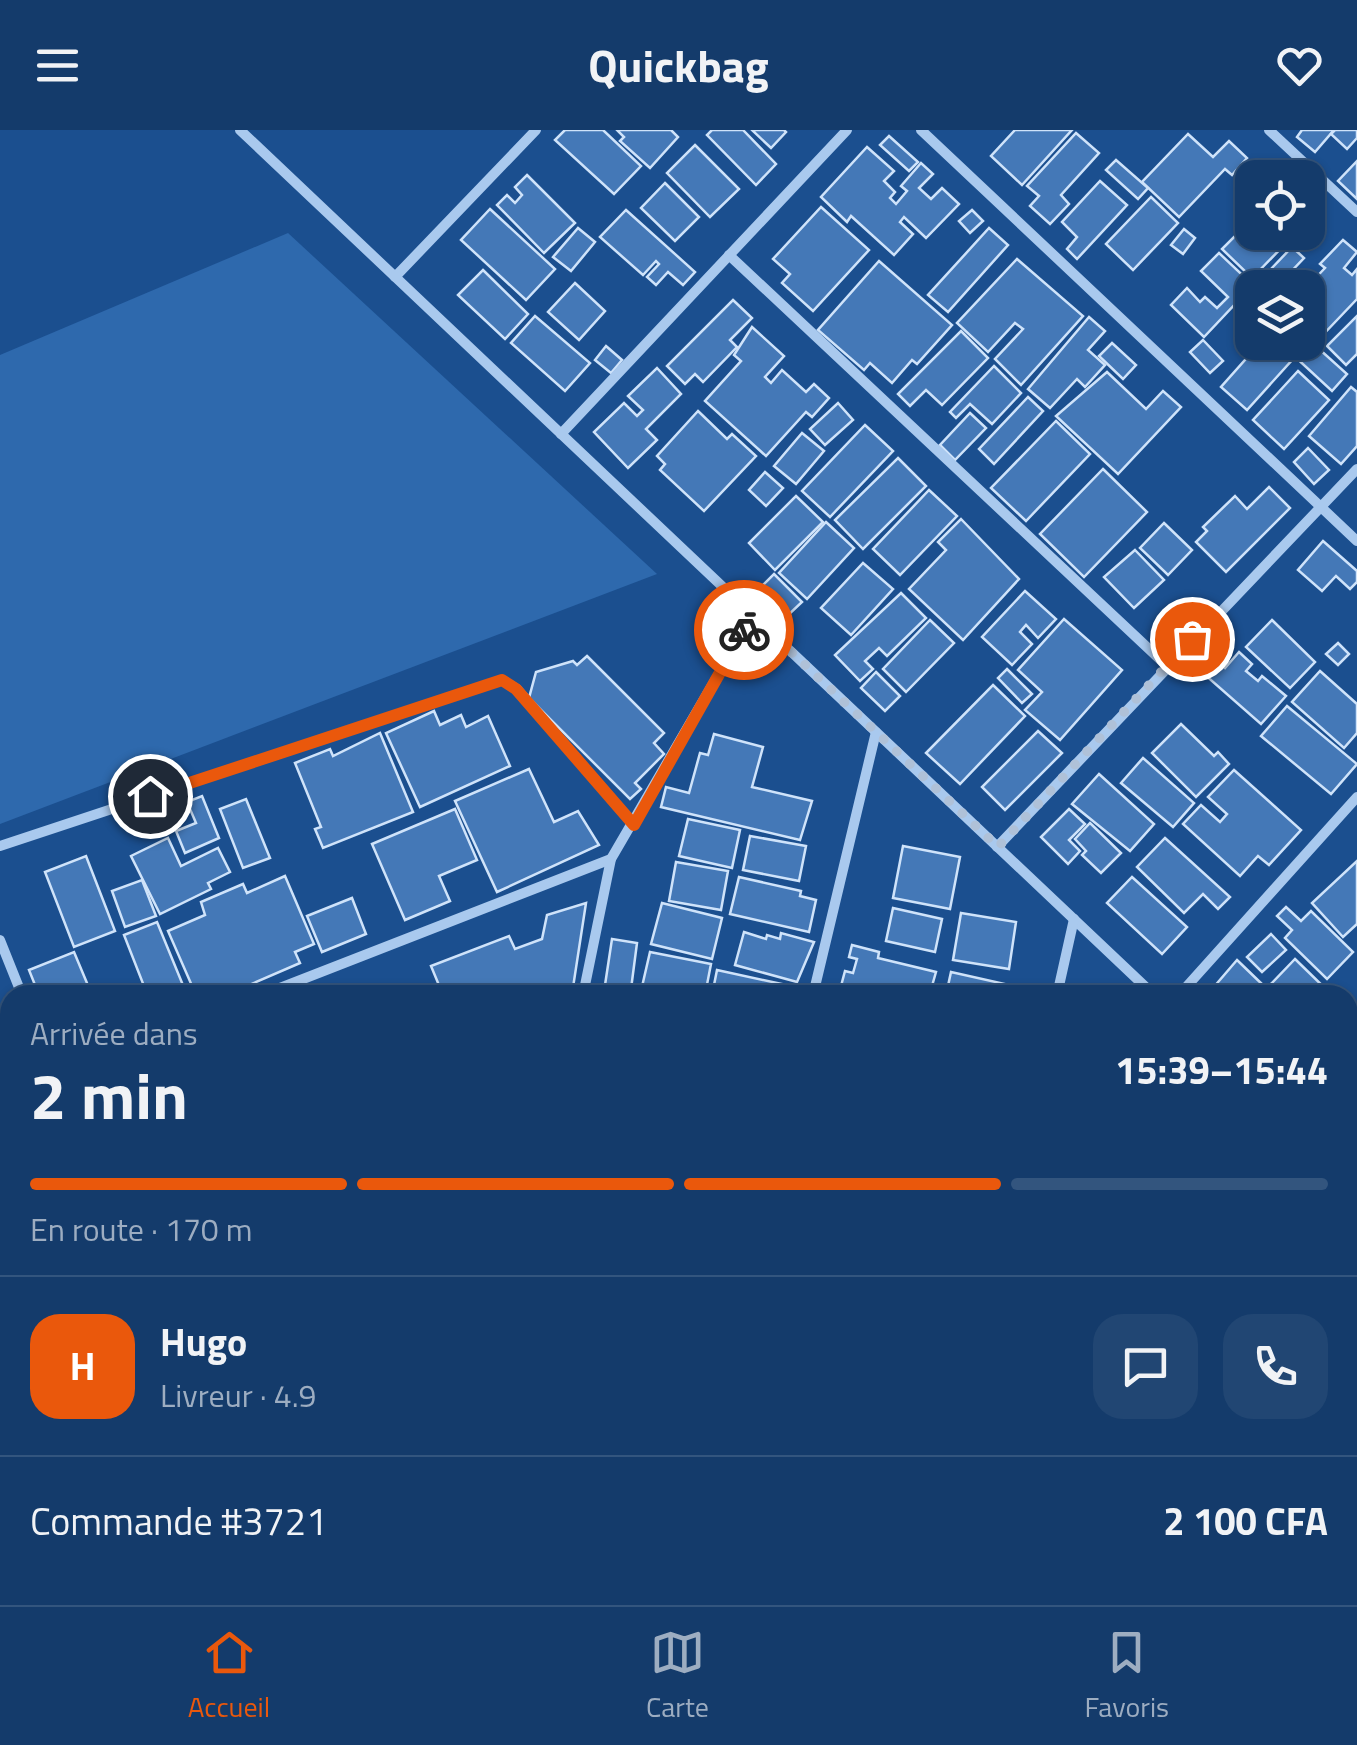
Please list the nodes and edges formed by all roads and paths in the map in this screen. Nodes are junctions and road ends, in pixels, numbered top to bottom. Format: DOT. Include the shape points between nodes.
graph roads {
  1 [pos="240,130"];
  2 [pos="536,130"];
  3 [pos="848,130"];
  4 [pos="921,130"];
  5 [pos="1269,130"];
  6 [pos="1357,212"];
  7 [pos="729,255"];
  8 [pos="395,277"];
  9 [pos="561,434"];
  10 [pos="1357,469"];
  11 [pos="1322,508"];
  12 [pos="1357,540"];
  13 [pos="752,615"];
  14 [pos="1166,665"];
  15 [pos="876,732"];
  16 [pos="1357,797"];
  17 [pos="634,825"];
  18 [pos="0,846"];
  19 [pos="998,847"];
  20 [pos="612,859"];
  21 [pos="1074,919"];
  22 [pos="0,940"];
  23 [pos="18,985"];
  24 [pos="288,985"];
  25 [pos="584,985"];
  26 [pos="815,985"];
  27 [pos="1059,985"];
  28 [pos="1143,985"];
  29 [pos="1188,985"];
  1 -- 8 [label="street"];
  2 -- 8 [label="street"];
  3 -- 7 [label="street"];
  4 -- 11 [label="street"];
  5 -- 6 [label="street"];
  7 -- 9 [label="street"];
  7 -- 14 [label="street"];
  8 -- 9 [label="street"];
  9 -- 13 [label="street"];
  10 -- 11 [label="street"];
  11 -- 12 [label="street"];
  11 -- 14 [label="street"];
  13 -- 15 [label="street"];
  13 -- 17 [label="street"];
  14 -- 19 [label="street"];
  15 -- 19 [label="street"];
  15 -- 26 [label="street"];
  16 -- 29 [label="street"];
  17 -- 18 [label="street" via="502,680"];
  17 -- 20 [label="street"];
  19 -- 21 [label="street"];
  20 -- 24 [label="street"];
  20 -- 25 [label="street"];
  21 -- 27 [label="street"];
  21 -- 28 [label="street"];
  22 -- 23 [label="street"];
}
